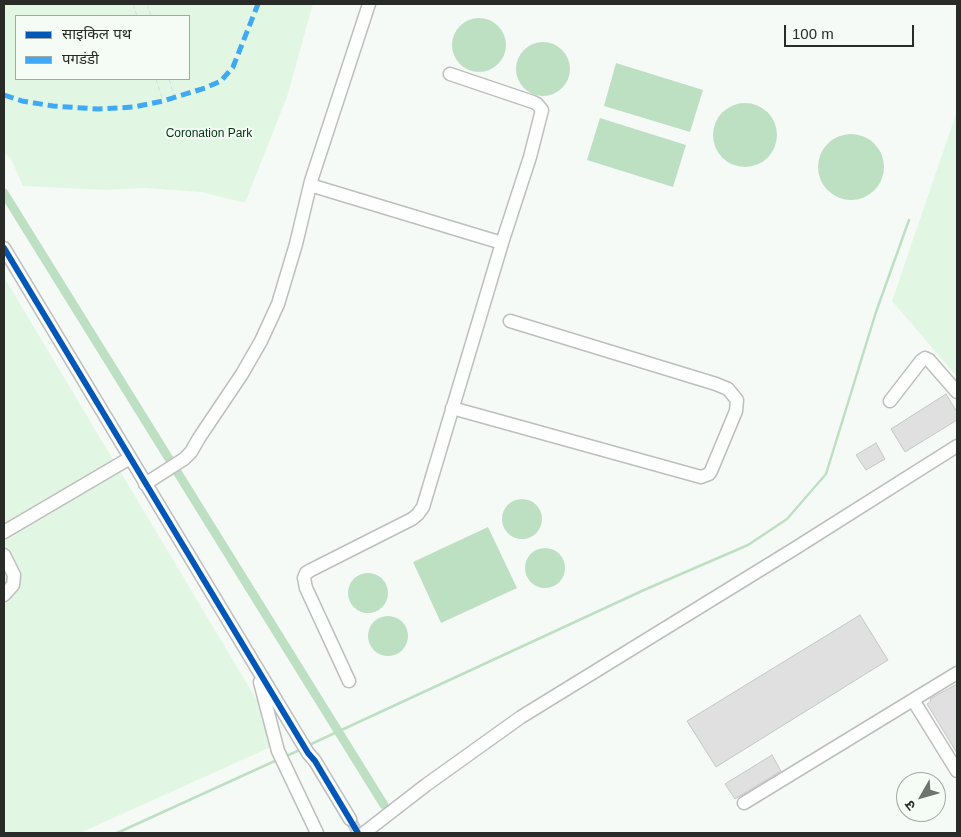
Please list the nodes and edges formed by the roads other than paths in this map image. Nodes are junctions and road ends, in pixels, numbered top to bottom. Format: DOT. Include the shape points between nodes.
graph roads {
  1 [pos="369,4"];
  2 [pos="450,74"];
  3 [pos="310,185"];
  4 [pos="502,243"];
  5 [pos="4,248"];
  6 [pos="510,322"];
  7 [pos="957,392"];
  8 [pos="890,401"];
  9 [pos="452,408"];
  10 [pos="957,446"];
  11 [pos="130,458"];
  12 [pos="150,480"];
  13 [pos="4,532"];
  14 [pos="4,555"];
  15 [pos="4,595"];
  16 [pos="257,670"];
  17 [pos="957,673"];
  18 [pos="349,681"];
  19 [pos="913,700"];
  20 [pos="957,771"];
  21 [pos="744,803"];
  22 [pos="346,821"];
  23 [pos="317,833"];
  24 [pos="364,833"];
  1 -- 3 [label="street"];
  2 -- 4 [label="street" via="533,102 542,110"];
  3 -- 4 [label="street"];
  3 -- 12 [label="street" via="278,304 261,341 191,452"];
  4 -- 9 [label="street"];
  5 -- 11 [label="street"];
  6 -- 9 [label="street" via="728,389 737,400 736,411 712,471 701,477"];
  7 -- 8 [label="street" via="925,358"];
  9 -- 18 [label="street" via="423,507 418,514 311,570 304,578"];
  10 -- 24 [label="street" via="521,716"];
  11 -- 12 [label="street"];
  11 -- 13 [label="street"];
  12 -- 16 [label="street"];
  14 -- 15 [label="street" via="14,575 13,585"];
  16 -- 22 [label="street" via="315,761"];
  16 -- 23 [label="street" via="278,751"];
  17 -- 19 [label="street"];
  19 -- 20 [label="street"];
  19 -- 21 [label="street"];
}
